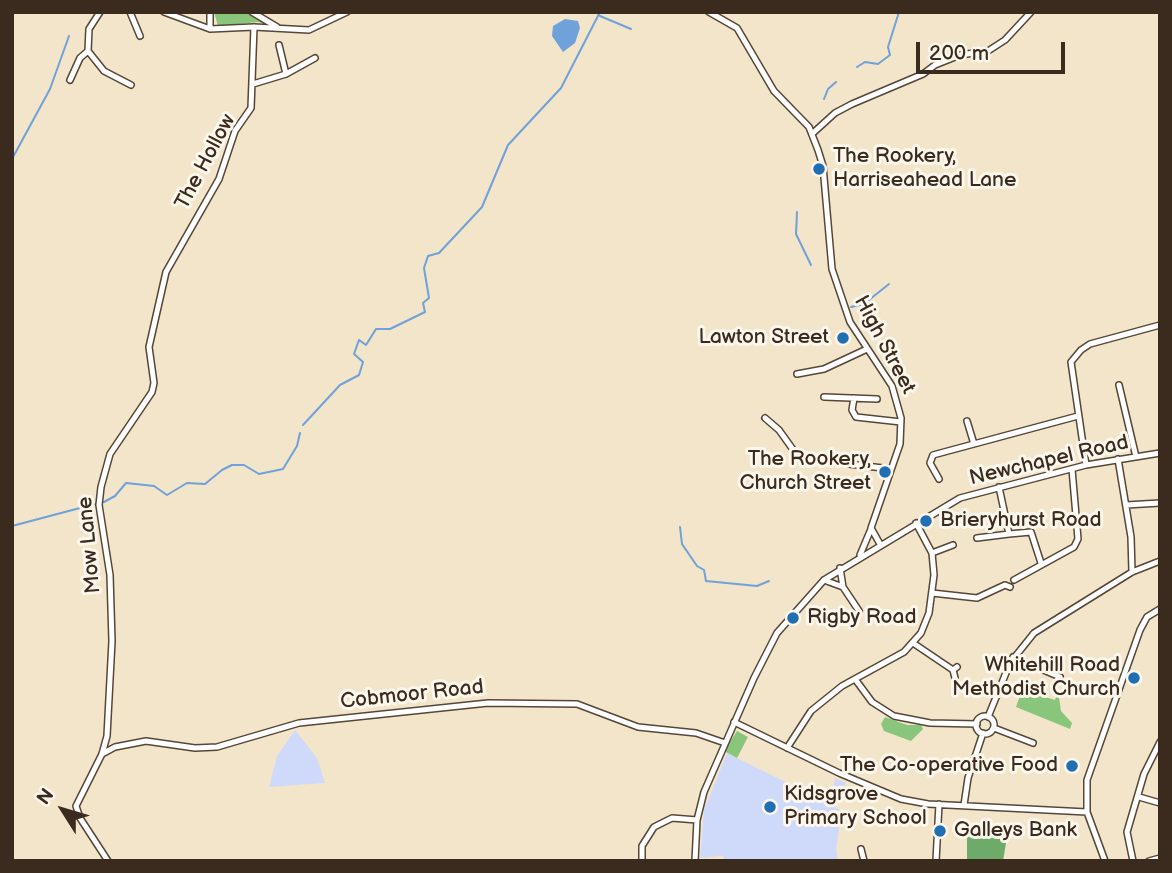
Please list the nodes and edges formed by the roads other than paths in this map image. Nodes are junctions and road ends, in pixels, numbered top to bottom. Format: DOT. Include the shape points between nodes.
graph roads {
  1 [pos="100,12"];
  2 [pos="130,12"];
  3 [pos="164,12"];
  4 [pos="210,12"];
  5 [pos="252,12"];
  6 [pos="347,12"];
  7 [pos="709,12"];
  8 [pos="1031,12"];
  9 [pos="254,27"];
  10 [pos="210,29"];
  11 [pos="280,29"];
  12 [pos="140,36"];
  13 [pos="279,45"];
  14 [pos="88,51"];
  15 [pos="307,54"];
  16 [pos="286,75"];
  17 [pos="70,80"];
  18 [pos="253,84"];
  19 [pos="131,86"];
  20 [pos="813,134"];
  21 [pos="1160,325"];
  22 [pos="149,347"];
  23 [pos="867,349"];
  24 [pos="797,373"];
  25 [pos="1119,385"];
  26 [pos="824,397"];
  27 [pos="854,398"];
  28 [pos="877,399"];
  29 [pos="1079,415"];
  30 [pos="765,418"];
  31 [pos="967,421"];
  32 [pos="901,422"];
  33 [pos="974,444"];
  34 [pos="1160,453"];
  35 [pos="1136,457"];
  36 [pos="1118,459"];
  37 [pos="1086,465"];
  38 [pos="891,469"];
  39 [pos="1072,469"];
  40 [pos="939,479"];
  41 [pos="999,487"];
  42 [pos="1160,503"];
  43 [pos="1126,505"];
  44 [pos="916,523"];
  45 [pos="872,528"];
  46 [pos="1009,534"];
  47 [pos="977,538"];
  48 [pos="880,544"];
  49 [pos="953,545"];
  50 [pos="932,552"];
  51 [pos="858,557"];
  52 [pos="1160,561"];
  53 [pos="1041,564"];
  54 [pos="840,568"];
  55 [pos="1132,572"];
  56 [pos="824,580"];
  57 [pos="1014,580"];
  58 [pos="843,587"];
  59 [pos="1010,587"];
  60 [pos="932,593"];
  61 [pos="1160,609"];
  62 [pos="859,611"];
  63 [pos="913,643"];
  64 [pos="1013,657"];
  65 [pos="1060,677"];
  66 [pos="955,678"];
  67 [pos="855,679"];
  68 [pos="988,717"];
  69 [pos="734,722"];
  70 [pos="977,724"];
  71 [pos="994,728"];
  72 [pos="983,733"];
  73 [pos="1160,742"];
  74 [pos="725,743"];
  75 [pos="1033,743"];
  76 [pos="787,748"];
  77 [pos="1158,752"];
  78 [pos="102,754"];
  79 [pos="1139,797"];
  80 [pos="1160,803"];
  81 [pos="939,804"];
  82 [pos="964,805"];
  83 [pos="1087,812"];
  84 [pos="697,820"];
  85 [pos="861,849"];
  86 [pos="1158,859"];
  87 [pos="108,861"];
  88 [pos="642,861"];
  89 [pos="695,861"];
  90 [pos="864,861"];
  91 [pos="936,861"];
  92 [pos="1105,861"];
  93 [pos="1133,861"];
  94 [pos="1149,861"];
  1 -- 14 [label="street" via="89,29"];
  2 -- 12 [label="street"];
  3 -- 10 [label="street"];
  4 -- 10 [label="street"];
  5 -- 11 [label="street"];
  6 -- 11 [label="street" via="309,30"];
  7 -- 20 [label="street" via="737,28 774,91"];
  8 -- 20 [label="street" via="988,51 960,55 852,104"];
  9 -- 10 [label="street"];
  9 -- 11 [label="street"];
  9 -- 18 [label="street, The Hollow"];
  13 -- 16 [label="street"];
  14 -- 17 [label="street"];
  14 -- 19 [label="street" via="104,71"];
  15 -- 16 [label="street" via="313,59"];
  16 -- 18 [label="street"];
  18 -- 22 [label="street, The Hollow" via="248,115 235,131 219,179 166,272"];
  20 -- 23 [label="street, High Street" via="823,166 832,269 850,322"];
  21 -- 29 [label="street" via="1080,350 1071,362"];
  22 -- 78 [label="street, Mow Lane" via="152,392 110,454 101,487 112,641"];
  23 -- 24 [label="street" via="824,369"];
  23 -- 32 [label="street, High Street" via="897,396"];
  25 -- 35 [label="street"];
  26 -- 27 [label="street"];
  27 -- 28 [label="street"];
  27 -- 32 [label="street" via="856,417"];
  29 -- 33 [label="street"];
  29 -- 37 [label="street"];
  30 -- 38 [label="street" via="799,458"];
  31 -- 33 [label="street"];
  32 -- 38 [label="street, High Street"];
  33 -- 40 [label="street" via="933,455 930,463"];
  34 -- 35 [label="street, Newchapel Road"];
  35 -- 36 [label="street, Newchapel Road"];
  36 -- 37 [label="street, Newchapel Road"];
  36 -- 43 [label="street"];
  37 -- 39 [label="street, Newchapel Road"];
  38 -- 45 [label="street, High Street"];
  39 -- 41 [label="street, Newchapel Road"];
  39 -- 53 [label="street" via="1078,540 1074,547"];
  41 -- 44 [label="street, Newchapel Road" via="960,499"];
  41 -- 46 [label="street"];
  42 -- 43 [label="street"];
  43 -- 55 [label="street"];
  44 -- 48 [label="street, Newchapel Road"];
  44 -- 50 [label="street"];
  45 -- 48 [label="street"];
  45 -- 51 [label="street, High Street"];
  46 -- 47 [label="street"];
  46 -- 53 [label="street" via="1031,532"];
  48 -- 51 [label="street, Newchapel Road"];
  49 -- 50 [label="street"];
  50 -- 60 [label="street"];
  51 -- 54 [label="street, Newchapel Road"];
  52 -- 55 [label="street"];
  53 -- 57 [label="street"];
  54 -- 56 [label="street, Newchapel Road"];
  54 -- 58 [label="street"];
  55 -- 64 [label="street" via="1044,625"];
  56 -- 58 [label="street"];
  56 -- 69 [label="street, Newchapel Road" via="777,633"];
  58 -- 62 [label="street"];
  59 -- 60 [label="street" via="977,598"];
  60 -- 63 [label="street" via="926,624"];
  61 -- 83 [label="street" via="1147,617 1140,631 1087,780"];
  63 -- 66 [label="street" via="955,669"];
  63 -- 67 [label="street"];
  64 -- 65 [label="street"];
  64 -- 68 [label="street"];
  67 -- 70 [label="street" via="872,702 894,716 930,723"];
  67 -- 76 [label="street" via="811,711"];
  68 -- 70 [label="street" via="981,717"];
  68 -- 71 [label="street"];
  69 -- 74 [label="street, Newchapel Road"];
  69 -- 76 [label="street"];
  70 -- 72 [label="street"];
  71 -- 72 [label="street"];
  71 -- 75 [label="street"];
  72 -- 82 [label="street"];
  73 -- 77 [label="street"];
  74 -- 78 [label="street, Cobmoor Road" via="696,733 638,727 577,704 488,703 299,723 217,747 146,741"];
  74 -- 84 [label="street, Newchapel Road"];
  76 -- 81 [label="street" via="879,792"];
  77 -- 79 [label="street" via="1144,774"];
  78 -- 87 [label="street, Mow Lane" via="76,806"];
  79 -- 80 [label="street"];
  79 -- 93 [label="street" via="1127,832"];
  81 -- 82 [label="street"];
  81 -- 91 [label="street"];
  82 -- 83 [label="street"];
  83 -- 92 [label="street"];
  84 -- 88 [label="street" via="672,818 654,827 642,846"];
  84 -- 89 [label="street, Newchapel Road"];
  85 -- 90 [label="street"];
  86 -- 94 [label="street"];
}
